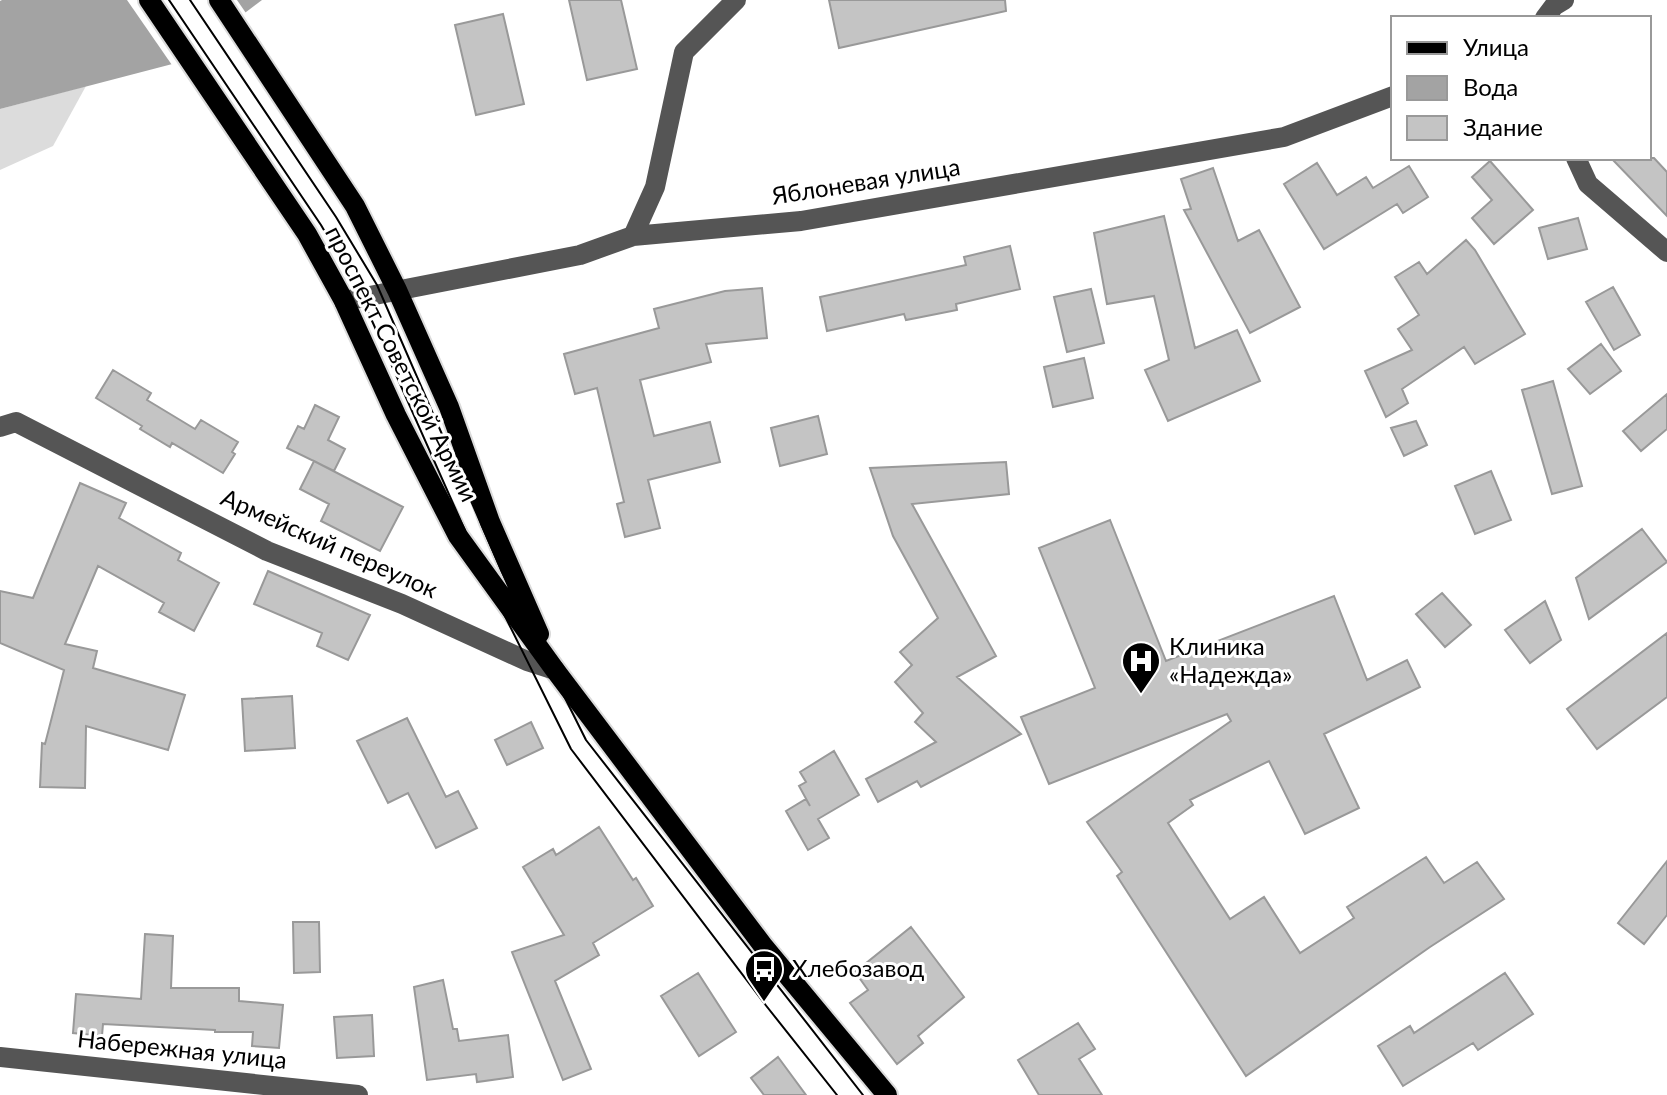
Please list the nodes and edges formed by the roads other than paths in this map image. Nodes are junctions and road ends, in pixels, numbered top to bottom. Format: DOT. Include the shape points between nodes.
graph roads {
  1 [pos="149,0"];
  2 [pos="219,0"];
  3 [pos="736,0"];
  4 [pos="1564,0"];
  5 [pos="1546,16"];
  6 [pos="1391,97"];
  7 [pos="1577,160"];
  8 [pos="633,236"];
  9 [pos="1667,252"];
  10 [pos="397,290"];
  11 [pos="344,301"];
  12 [pos="0,427"];
  13 [pos="555,670"];
  14 [pos="0,1057"];
  15 [pos="358,1095"];
  16 [pos="887,1095"];
  1 -- 11 [label="main road, проспект Советской Армии" via="307,234"];
  2 -- 10 [label="main road, проспект Советской Армии" via="355,206"];
  3 -- 8 [label="street" via="684,52 655,187"];
  4 -- 5 [label="street"];
  6 -- 8 [label="street, Яблоневая улица" via="1284,137 801,221"];
  7 -- 9 [label="street" via="1588,184"];
  8 -- 10 [label="street, Яблоневая улица" via="580,255"];
  10 -- 11 [label="street, Яблоневая улица"];
  10 -- 13 [label="main road, проспект Советской Армии"];
  11 -- 13 [label="main road, проспект Советской Армии" via="458,536"];
  12 -- 13 [label="street, Армейский переулок" via="16,422 267,551"];
  13 -- 16 [label="main road, проспект Советской Армии" via="764,947"];
  14 -- 15 [label="street, Набережная улица"];
}
